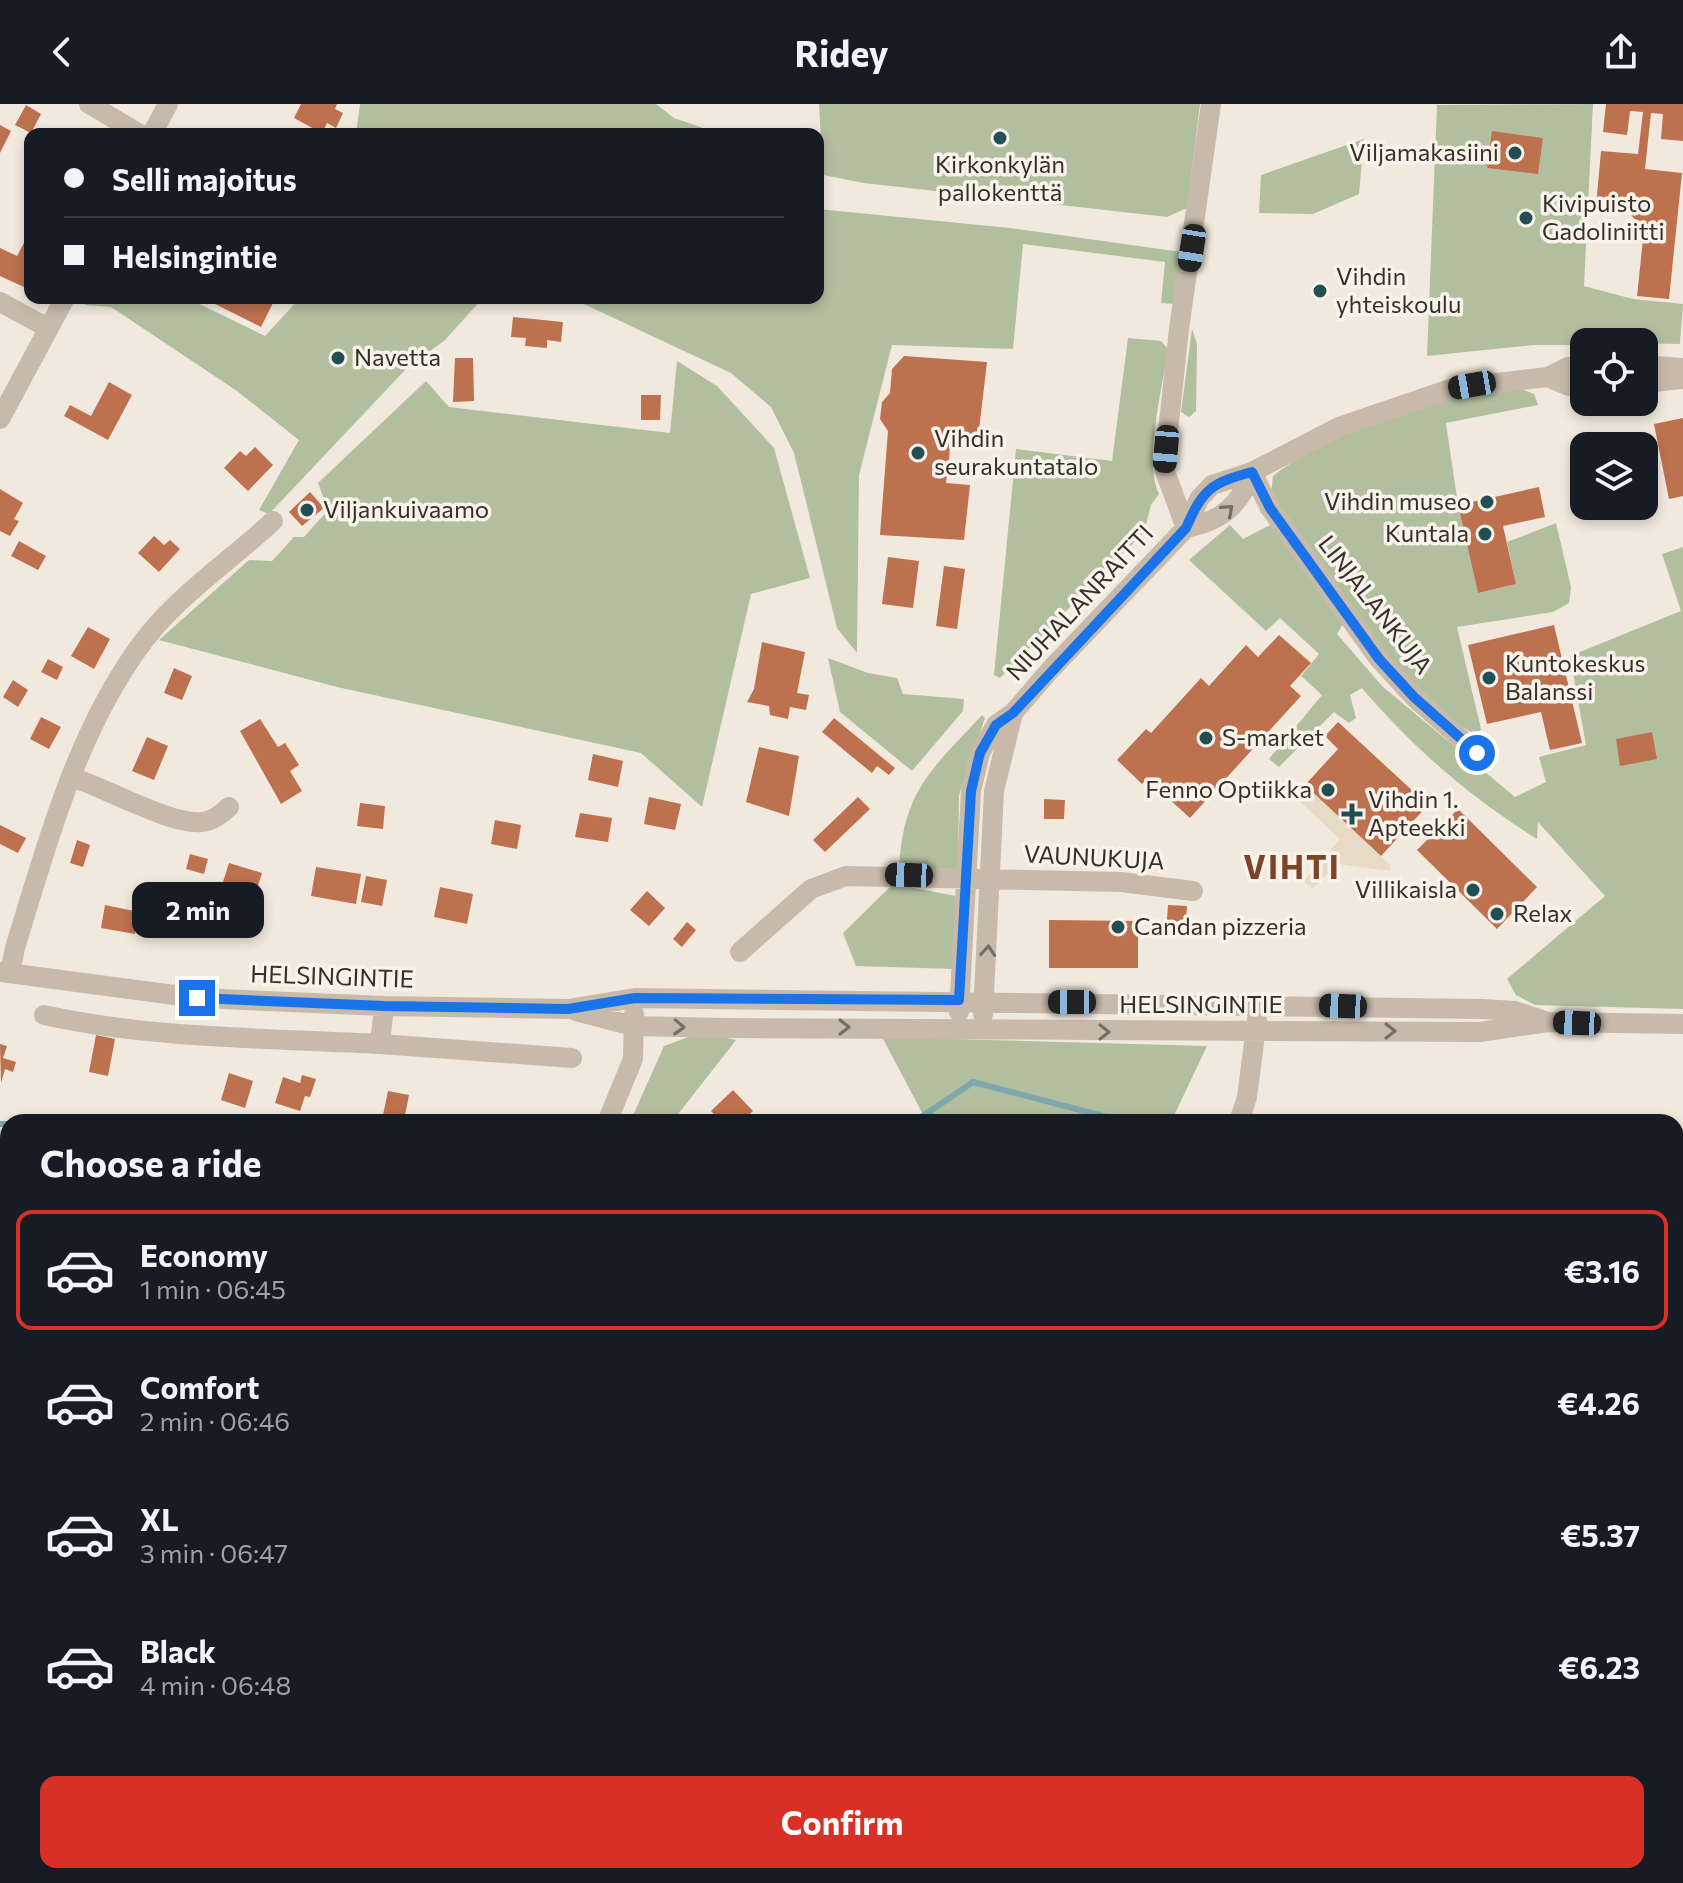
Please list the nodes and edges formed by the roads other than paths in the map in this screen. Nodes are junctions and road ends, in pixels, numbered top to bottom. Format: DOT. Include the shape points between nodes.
graph roads {
  1 [pos="89,104"];
  2 [pos="168,104"];
  3 [pos="1211,104"];
  4 [pos="130,128"];
  5 [pos="155,128"];
  6 [pos="0,302"];
  7 [pos="62,304"];
  8 [pos="48,328"];
  9 [pos="1658,366"];
  10 [pos="1570,367"];
  11 [pos="1683,368"];
  12 [pos="1548,377"];
  13 [pos="1683,379"];
  14 [pos="1658,382"];
  15 [pos="1570,386"];
  16 [pos="0,419"];
  17 [pos="1252,472"];
  18 [pos="273,521"];
  19 [pos="1186,528"];
  20 [pos="1013,713"];
  21 [pos="1477,753"];
  22 [pos="71,777"];
  23 [pos="229,807"];
  24 [pos="967,878"];
  25 [pos="992,879"];
  26 [pos="1193,891"];
  27 [pos="740,952"];
  28 [pos="5,972"];
  29 [pos="635,998"];
  30 [pos="959,1000"];
  31 [pos="985,1001"];
  32 [pos="1257,1004"];
  33 [pos="384,1006"];
  34 [pos="568,1009"];
  35 [pos="44,1015"];
  36 [pos="1548,1022"];
  37 [pos="1683,1024"];
  38 [pos="633,1026"];
  39 [pos="958,1028"];
  40 [pos="981,1029"];
  41 [pos="1256,1032"];
  42 [pos="380,1044"];
  43 [pos="572,1058"];
  44 [pos="610,1114"];
  45 [pos="1242,1114"];
  1 -- 4 [label="street"];
  2 -- 5 [label="street"];
  3 -- 19 [label="street" via="1164,469"];
  6 -- 8 [label="street"];
  7 -- 8 [label="street"];
  8 -- 16 [label="street"];
  9 -- 11 [label="street"];
  10 -- 12 [label="street, NIUHALANRAITTI"];
  12 -- 15 [label="street, NIUHALANRAITTI"];
  12 -- 17 [label="street, NIUHALANRAITTI" via="1491,381 1396,406 1339,427"];
  13 -- 14 [label="street"];
  17 -- 19 [label="street, NIUHALANRAITTI" via="1212,485"];
  19 -- 17 [label="street, NIUHALANRAITTI, one-way" via="1230,511"];
  17 -- 21 [label="street, LINJALANKUJA" via="1270,508 1379,659"];
  18 -- 22 [label="street" via="173,607 137,650"];
  19 -- 20 [label="street, NIUHALANRAITTI"];
  20 -- 24 [label="street, NIUHALANRAITTI" via="996,725 980,753 971,791"];
  20 -- 25 [label="street, NIUHALANRAITTI" via="994,791"];
  22 -- 23 [label="street" via="171,817 201,823"];
  22 -- 28 [label="street"];
  24 -- 25 [label="street, VAUNUKUJA"];
  24 -- 27 [label="street, VAUNUKUJA" via="846,876 811,889"];
  24 -- 30 [label="street, NIUHALANRAITTI"];
  25 -- 26 [label="street, VAUNUKUJA" via="1146,884"];
  31 -- 25 [label="street, NIUHALANRAITTI, one-way"];
  28 -- 33 [label="street, HELSINGINTIE" via="197,998"];
  29 -- 30 [label="street, HELSINGINTIE"];
  29 -- 34 [label="street, HELSINGINTIE"];
  29 -- 38 [label="street"];
  30 -- 31 [label="street, HELSINGINTIE"];
  30 -- 39 [label="street, NIUHALANRAITTI"];
  31 -- 32 [label="street, HELSINGINTIE"];
  31 -- 40 [label="street, NIUHALANRAITTI"];
  32 -- 36 [label="street, HELSINGINTIE" via="1515,1011"];
  32 -- 41 [label="street"];
  33 -- 34 [label="street, HELSINGINTIE"];
  33 -- 42 [label="street"];
  34 -- 38 [label="street, HELSINGINTIE"];
  35 -- 42 [label="street" via="200,1034"];
  36 -- 37 [label="street, HELSINGINTIE"];
  41 -- 36 [label="street, HELSINGINTIE, one-way" via="1480,1032"];
  38 -- 39 [label="street, HELSINGINTIE, one-way"];
  38 -- 44 [label="street" via="633,1059"];
  39 -- 40 [label="street, HELSINGINTIE"];
  40 -- 41 [label="street, HELSINGINTIE, one-way"];
  41 -- 45 [label="street"];
  42 -- 43 [label="street"];
}
